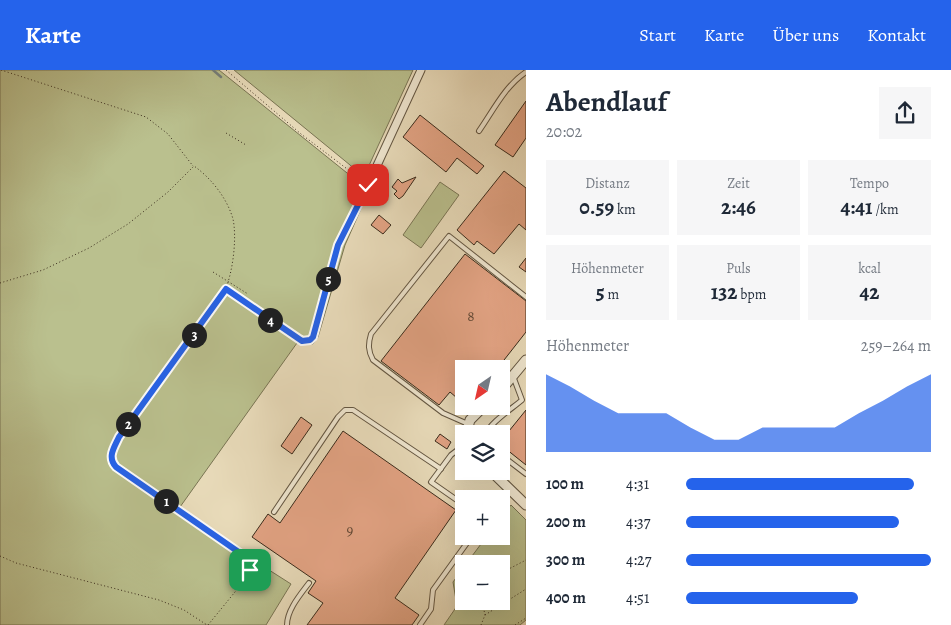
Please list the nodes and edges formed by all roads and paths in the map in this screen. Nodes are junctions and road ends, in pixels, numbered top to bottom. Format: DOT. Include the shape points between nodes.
graph roads {
  1 [pos="1,70"];
  2 [pos="226,70"];
  3 [pos="421,70"];
  4 [pos="526,72"];
  5 [pos="479,131"];
  6 [pos="226,134"];
  7 [pos="246,145"];
  8 [pos="194,166"];
  9 [pos="368,185"];
  10 [pos="213,272"];
  11 [pos="228,282"];
  12 [pos="0,283"];
  13 [pos="226,289"];
  14 [pos="248,294"];
  15 [pos="526,297"];
  16 [pos="526,360"];
  17 [pos="513,376"];
  18 [pos="510,380"];
  19 [pos="524,400"];
  20 [pos="475,415"];
  21 [pos="468,424"];
  22 [pos="492,425"];
  23 [pos="455,452"];
  24 [pos="510,462"];
  25 [pos="441,469"];
  26 [pos="526,474"];
  27 [pos="500,480"];
  28 [pos="455,498"];
  29 [pos="526,505"];
  30 [pos="274,512"];
  31 [pos="466,545"];
  32 [pos="0,556"];
  33 [pos="526,560"];
  34 [pos="510,568"];
  35 [pos="309,583"];
  36 [pos="526,589"];
  37 [pos="484,610"];
  38 [pos="485,615"];
  39 [pos="526,618"];
  40 [pos="208,625"];
  41 [pos="287,625"];
  42 [pos="420,625"];
  43 [pos="481,625"];
  44 [pos="515,625"];
  1 -- 8 [label="path" via="146,117 168,134"];
  2 -- 9 [label="path" via="301,134"];
  3 -- 9 [label="street"];
  4 -- 5 [label="lane" via="517,78"];
  6 -- 7 [label="path"];
  8 -- 11 [label="path" via="214,184 233,218 233,253"];
  8 -- 12 [label="path" via="135,218 89,248 43,270"];
  9 -- 13 [label="path" via="338,245 310,340 302,341"];
  10 -- 11 [label="path"];
  11 -- 13 [label="path"];
  11 -- 14 [label="path"];
  13 -- 40 [label="path" via="119,437 110,456 116,467 240,553 248,564 248,576"];
  15 -- 21 [label="lane" via="449,236 371,334 368,342 373,360 443,413"];
  16 -- 17 [label="street"];
  17 -- 18 [label="street"];
  17 -- 19 [label="lane"];
  19 -- 22 [label="lane"];
  20 -- 21 [label="street"];
  23 -- 25 [label="lane"];
  24 -- 26 [label="lane"];
  25 -- 28 [label="lane" via="431,482"];
  25 -- 30 [label="lane" via="353,410 345,410"];
  27 -- 29 [label="street"];
  31 -- 42 [label="lane" via="433,590 431,609"];
  32 -- 40 [label="path" via="16,563 160,600"];
  33 -- 34 [label="path"];
  35 -- 41 [label="lane" via="291,609"];
  36 -- 38 [label="path"];
  37 -- 38 [label="path"];
  38 -- 43 [label="path"];
  39 -- 44 [label="path"];
}
